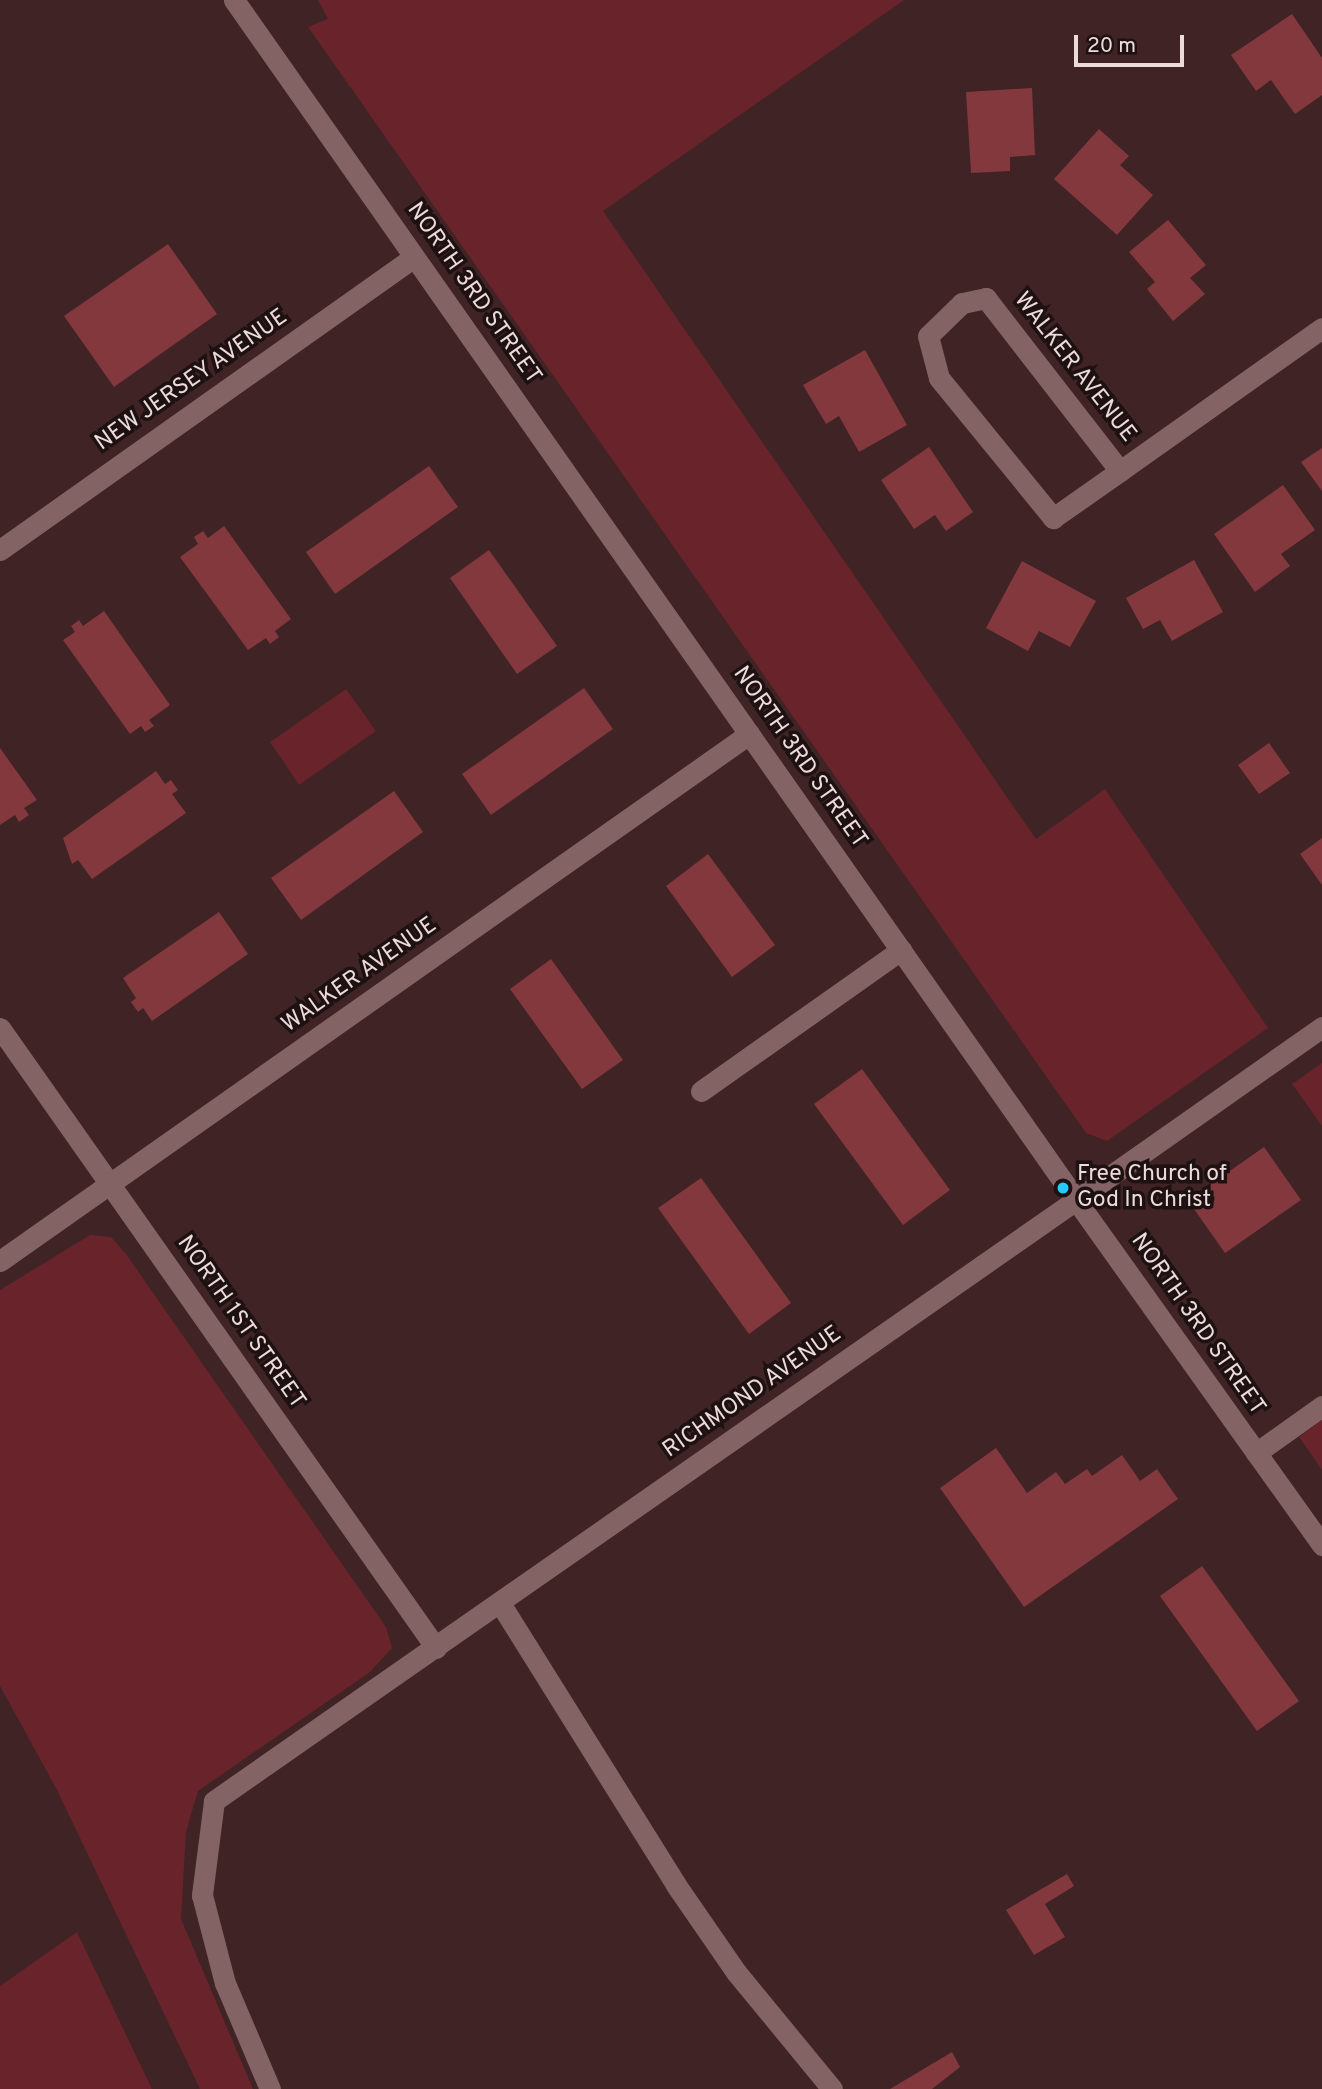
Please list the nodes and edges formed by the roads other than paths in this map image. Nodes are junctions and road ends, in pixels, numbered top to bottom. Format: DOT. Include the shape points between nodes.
graph roads {
  1 [pos="234,0"];
  2 [pos="414,257"];
  3 [pos="1322,328"];
  4 [pos="1120,471"];
  5 [pos="0,550"];
  6 [pos="749,734"];
  7 [pos="901,950"];
  8 [pos="1322,1027"];
  9 [pos="0,1028"];
  10 [pos="701,1091"];
  11 [pos="110,1184"];
  12 [pos="1076,1200"];
  13 [pos="0,1261"];
  14 [pos="1322,1406"];
  15 [pos="1256,1453"];
  16 [pos="1322,1545"];
  17 [pos="500,1603"];
  18 [pos="436,1648"];
  19 [pos="270,2089"];
  20 [pos="832,2089"];
  1 -- 2 [label="street, NORTH 3RD STREET"];
  2 -- 5 [label="street, NEW JERSEY AVENUE"];
  2 -- 6 [label="street, NORTH 3RD STREET"];
  3 -- 4 [label="street, WALKER AVENUE"];
  4 -- 4 [label="street, WALKER AVENUE" via="1053,518 939,378 928,336 962,303 986,298"];
  6 -- 7 [label="street, NORTH 3RD STREET"];
  6 -- 11 [label="street, WALKER AVENUE"];
  7 -- 10 [label="street"];
  7 -- 12 [label="street, NORTH 3RD STREET"];
  8 -- 12 [label="street, RICHMOND AVENUE"];
  9 -- 11 [label="street, NORTH 1ST STREET"];
  11 -- 13 [label="street, WALKER AVENUE"];
  11 -- 18 [label="street, NORTH 1ST STREET"];
  12 -- 15 [label="street, NORTH 3RD STREET"];
  12 -- 17 [label="street, RICHMOND AVENUE"];
  14 -- 15 [label="street"];
  15 -- 16 [label="street, NORTH 3RD STREET"];
  17 -- 18 [label="street, RICHMOND AVENUE"];
  17 -- 20 [label="street" via="684,1896 736,1972"];
  18 -- 19 [label="street, RICHMOND AVENUE" via="214,1801 202,1895 225,1983"];
}
